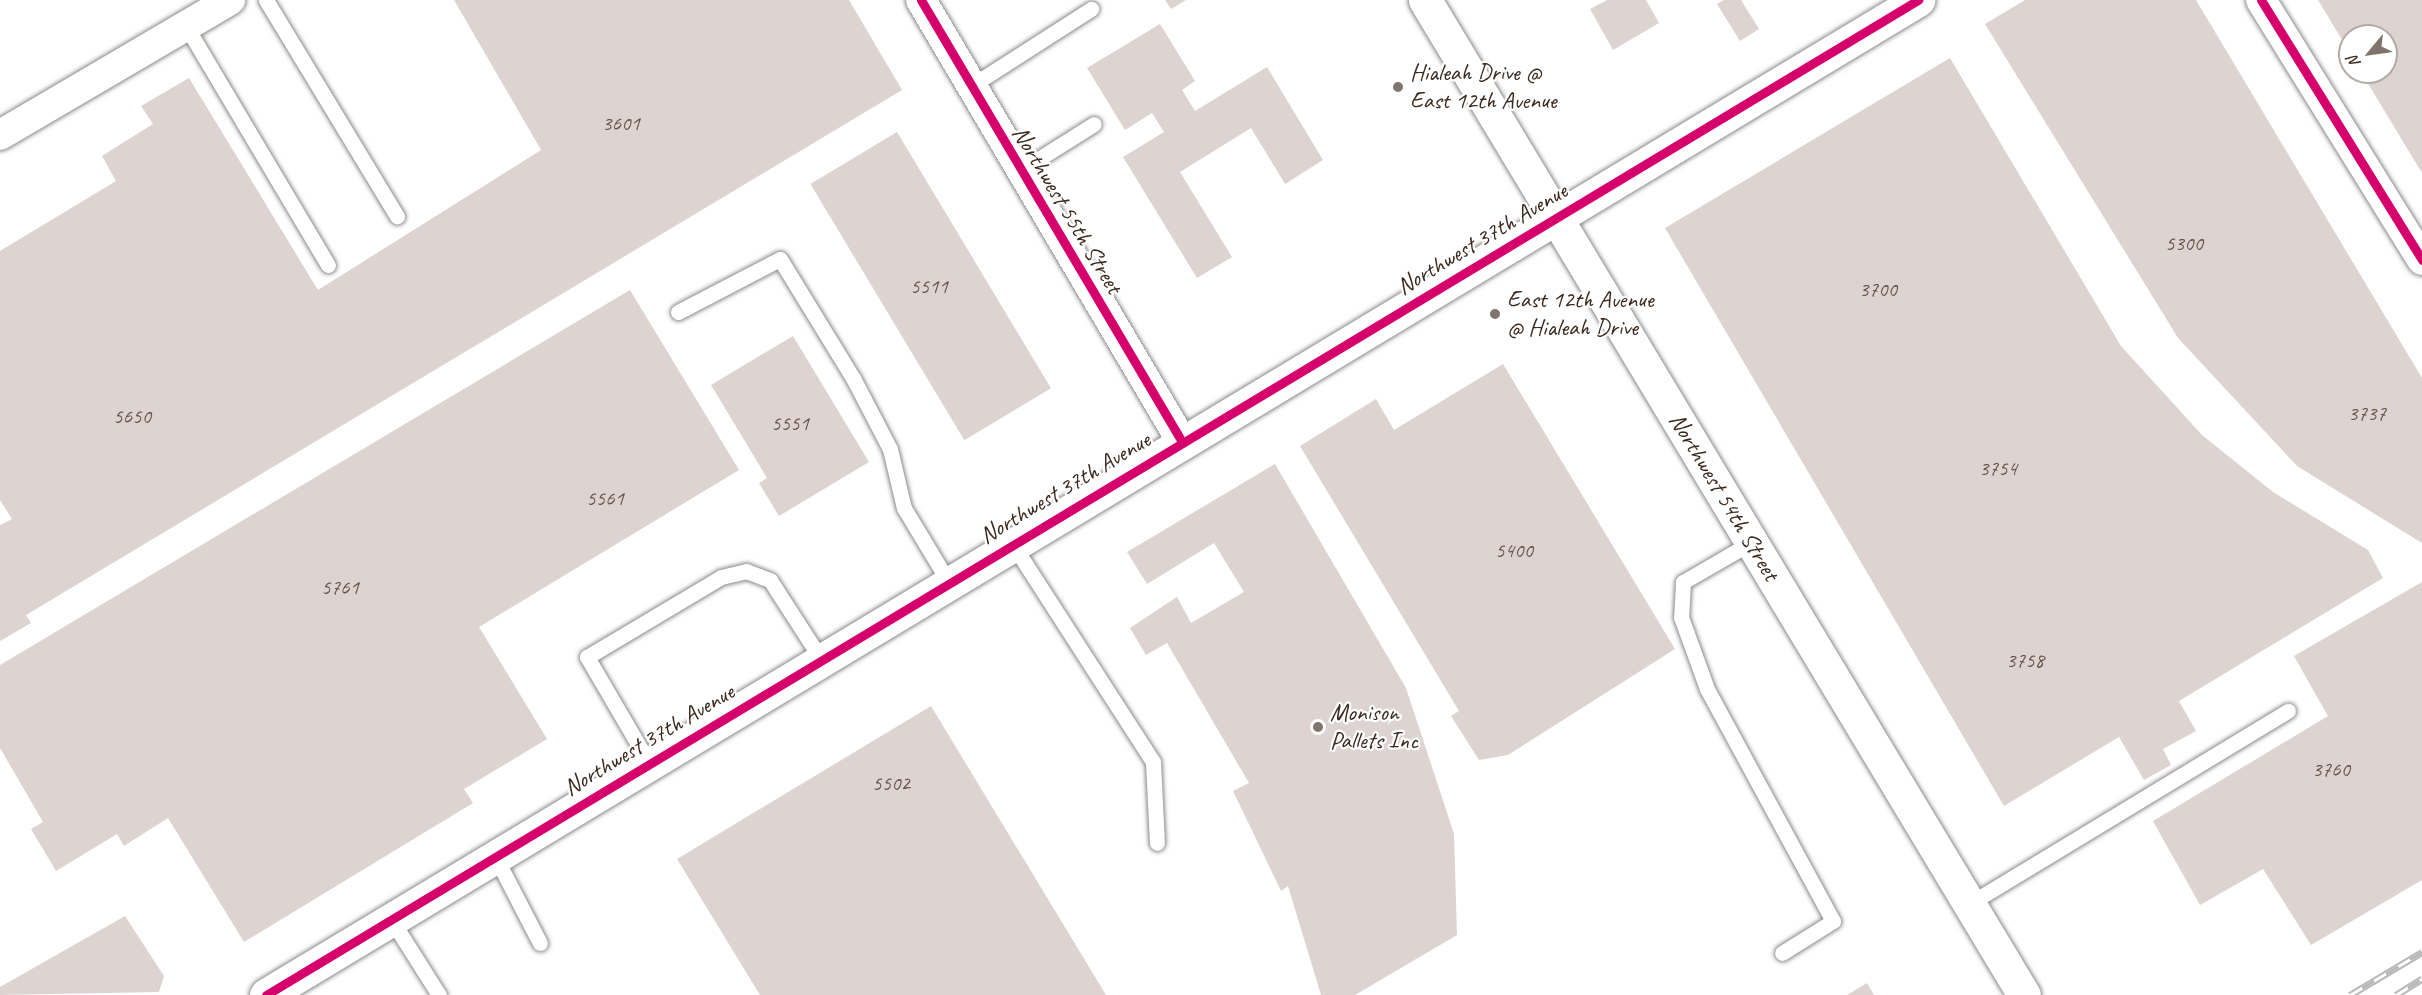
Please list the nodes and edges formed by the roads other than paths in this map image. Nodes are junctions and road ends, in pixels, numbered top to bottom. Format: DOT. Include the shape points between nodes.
graph roads {
  1 [pos="230,0"];
  2 [pos="266,0"];
  3 [pos="921,0"];
  4 [pos="1425,0"];
  5 [pos="1918,0"];
  6 [pos="2261,0"];
  7 [pos="1091,9"];
  8 [pos="186,26"];
  9 [pos="971,86"];
  10 [pos="1094,124"];
  11 [pos="0,135"];
  12 [pos="1021,170"];
  13 [pos="397,216"];
  14 [pos="1554,219"];
  15 [pos="2422,260"];
  16 [pos="328,265"];
  17 [pos="678,312"];
  18 [pos="1181,440"];
  19 [pos="1752,542"];
  20 [pos="1012,543"];
  21 [pos="948,581"];
  22 [pos="821,659"];
  23 [pos="2289,711"];
  24 [pos="649,763"];
  25 [pos="1157,843"];
  26 [pos="495,856"];
  27 [pos="1969,904"];
  28 [pos="391,919"];
  29 [pos="540,943"];
  30 [pos="1782,953"];
  31 [pos="266,995"];
  32 [pos="439,995"];
  33 [pos="2024,995"];
  1 -- 8 [label="street"];
  2 -- 13 [label="lane"];
  3 -- 9 [label="street, Northwest 55th Street"];
  4 -- 14 [label="street, Northwest 54th Street"];
  5 -- 14 [label="street, Northwest 37th Avenue"];
  6 -- 15 [label="street"];
  7 -- 9 [label="lane"];
  8 -- 11 [label="street"];
  8 -- 16 [label="lane"];
  9 -- 12 [label="street, Northwest 55th Street"];
  10 -- 12 [label="lane"];
  12 -- 18 [label="street, Northwest 55th Street"];
  14 -- 18 [label="street, Northwest 37th Avenue"];
  14 -- 19 [label="street, Northwest 54th Street"];
  17 -- 21 [label="lane" via="780,259 853,378 890,449 903,508"];
  18 -- 20 [label="street, Northwest 37th Avenue"];
  19 -- 27 [label="street, Northwest 54th Street"];
  19 -- 30 [label="lane" via="1683,582 1681,617 1707,689 1833,921"];
  20 -- 21 [label="street, Northwest 37th Avenue"];
  20 -- 25 [label="lane" via="1153,762"];
  21 -- 22 [label="street, Northwest 37th Avenue"];
  22 -- 24 [label="street, Northwest 37th Avenue"];
  22 -- 24 [label="lane" via="770,580 746,571 721,577 606,645 587,657"];
  23 -- 27 [label="lane"];
  24 -- 26 [label="street, Northwest 37th Avenue"];
  26 -- 28 [label="street, Northwest 37th Avenue"];
  26 -- 29 [label="lane"];
  27 -- 33 [label="street, Northwest 54th Street"];
  28 -- 31 [label="street, Northwest 37th Avenue"];
  28 -- 32 [label="lane"];
}
